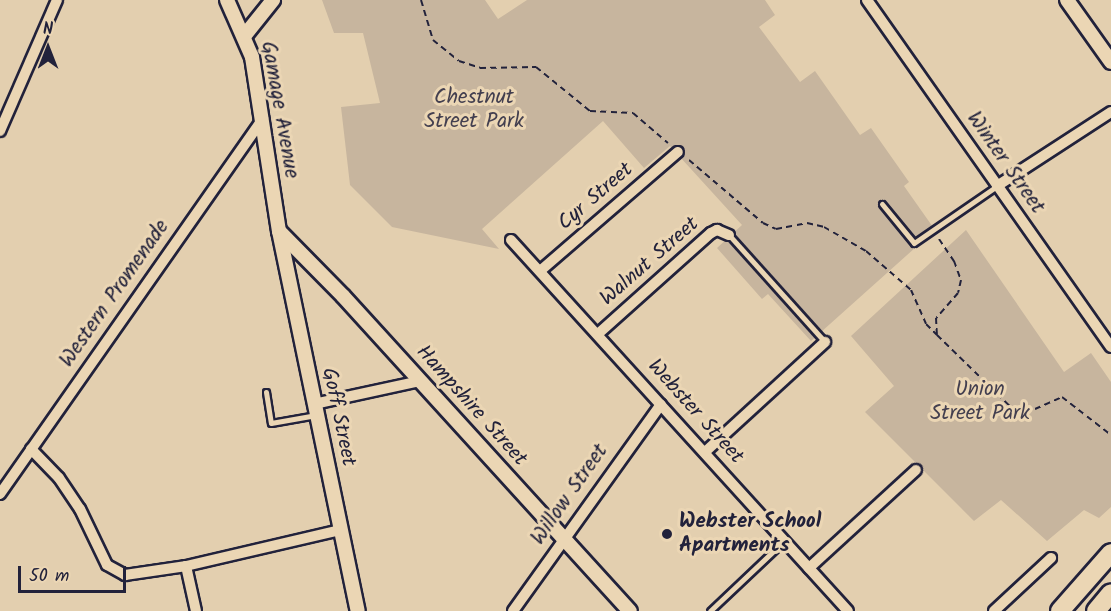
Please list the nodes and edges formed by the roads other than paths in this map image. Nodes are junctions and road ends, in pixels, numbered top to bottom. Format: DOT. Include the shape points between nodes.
graph roads {
  1 [pos="57,0"];
  2 [pos="228,0"];
  3 [pos="273,0"];
  4 [pos="867,0"];
  5 [pos="1067,0"];
  6 [pos="245,35"];
  7 [pos="1111,62"];
  8 [pos="1111,112"];
  9 [pos="263,118"];
  10 [pos="0,131"];
  11 [pos="678,152"];
  12 [pos="997,186"];
  13 [pos="882,204"];
  14 [pos="279,231"];
  15 [pos="729,235"];
  16 [pos="511,240"];
  17 [pos="540,271"];
  18 [pos="599,333"];
  19 [pos="825,342"];
  20 [pos="1111,347"];
  21 [pos="420,381"];
  22 [pos="266,392"];
  23 [pos="661,404"];
  24 [pos="315,409"];
  25 [pos="31,449"];
  26 [pos="705,452"];
  27 [pos="916,470"];
  28 [pos="0,494"];
  29 [pos="340,530"];
  30 [pos="563,538"];
  31 [pos="784,541"];
  32 [pos="1111,553"];
  33 [pos="1051,558"];
  34 [pos="186,566"];
  35 [pos="809,568"];
  36 [pos="1111,593"];
  37 [pos="196,611"];
  38 [pos="358,611"];
  39 [pos="513,611"];
  40 [pos="630,611"];
  41 [pos="710,611"];
  42 [pos="848,611"];
  43 [pos="994,611"];
  44 [pos="1060,611"];
  45 [pos="1096,611"];
  1 -- 10 [label="street"];
  2 -- 6 [label="street, Gamage Avenue"];
  3 -- 6 [label="street"];
  4 -- 12 [label="street, Winter Street"];
  5 -- 7 [label="street"];
  6 -- 9 [label="street, Gamage Avenue"];
  8 -- 12 [label="street"];
  9 -- 14 [label="street, Gamage Avenue"];
  9 -- 25 [label="street, Western Promenade"];
  11 -- 17 [label="street, Cyr Street"];
  12 -- 13 [label="lane" via="914,243"];
  12 -- 20 [label="street, Winter Street"];
  14 -- 21 [label="street, Hampshire Street"];
  14 -- 24 [label="street, Goff Street"];
  15 -- 18 [label="street, Walnut Street" via="717,230 711,233"];
  15 -- 19 [label="lane"];
  16 -- 17 [label="street, Webster Street"];
  17 -- 18 [label="street, Webster Street"];
  18 -- 23 [label="street, Webster Street"];
  19 -- 26 [label="street"];
  21 -- 24 [label="street"];
  21 -- 30 [label="street, Hampshire Street"];
  22 -- 24 [label="lane" via="271,423"];
  23 -- 26 [label="street, Webster Street"];
  23 -- 30 [label="street, Willow Street"];
  24 -- 29 [label="street, Goff Street"];
  25 -- 28 [label="street, Western Promenade"];
  25 -- 34 [label="street" via="59,478 80,509 107,565 117,572 134,575"];
  26 -- 31 [label="street, Webster Street"];
  27 -- 35 [label="street"];
  29 -- 34 [label="street"];
  29 -- 38 [label="street, Goff Street"];
  30 -- 39 [label="street, Willow Street"];
  30 -- 40 [label="street, Hampshire Street"];
  31 -- 35 [label="street, Webster Street"];
  31 -- 41 [label="lane"];
  32 -- 44 [label="highway"];
  33 -- 43 [label="street"];
  34 -- 37 [label="street"];
  35 -- 42 [label="street, Webster Street"];
  36 -- 45 [label="highway"];
}
